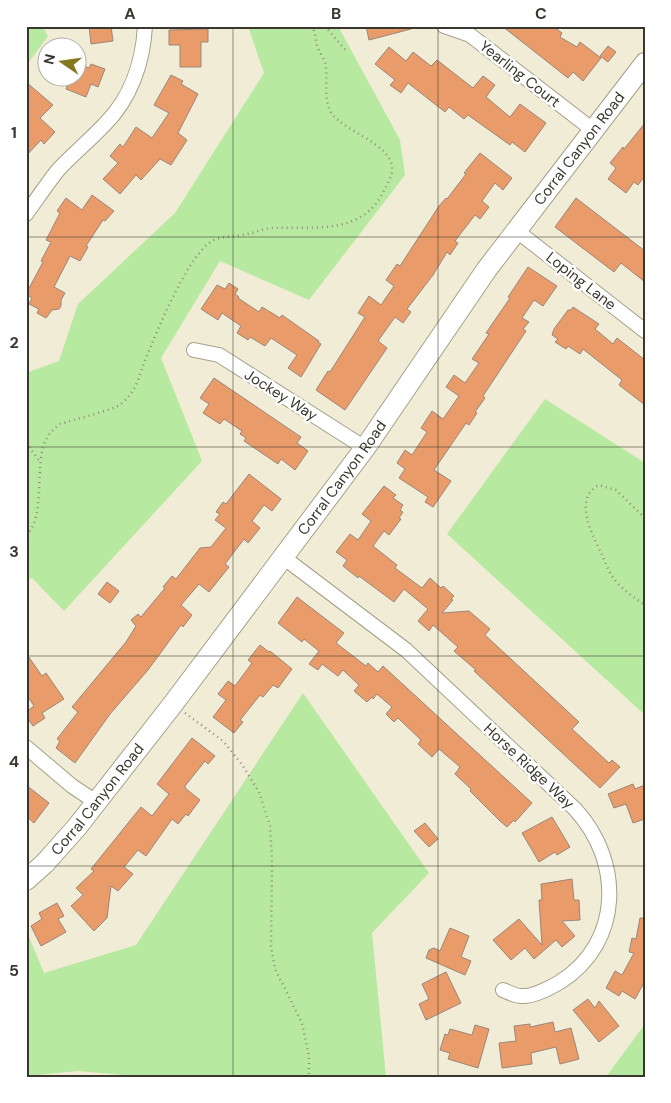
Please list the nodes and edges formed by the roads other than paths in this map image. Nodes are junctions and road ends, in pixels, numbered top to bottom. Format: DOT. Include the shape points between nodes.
graph roads {
  1 [pos="145,26"];
  2 [pos="444,26"];
  3 [pos="645,64"];
  4 [pos="593,130"];
  5 [pos="26,214"];
  6 [pos="517,231"];
  7 [pos="645,331"];
  8 [pos="194,350"];
  9 [pos="365,448"];
  10 [pos="284,557"];
  11 [pos="26,747"];
  12 [pos="96,802"];
  13 [pos="26,880"];
  14 [pos="503,990"];
  1 -- 5 [label="street" via="138,67 122,103 59,170"];
  2 -- 4 [label="street, Yearling Court" via="470,36"];
  3 -- 4 [label="main road, Corral Canyon Road"];
  4 -- 6 [label="main road, Corral Canyon Road"];
  6 -- 7 [label="street, Loping Lane"];
  6 -- 9 [label="main road, Corral Canyon Road" via="487,269"];
  8 -- 9 [label="street, Jockey Way" via="220,355"];
  9 -- 10 [label="main road, Corral Canyon Road"];
  10 -- 12 [label="main road, Corral Canyon Road"];
  10 -- 14 [label="street, Horse Ridge Way" via="406,650 575,809 598,839 609,875 610,895 604,927 592,951 574,971 540,992 520,996"];
  11 -- 12 [label="street"];
  12 -- 13 [label="main road, Corral Canyon Road"];
}
